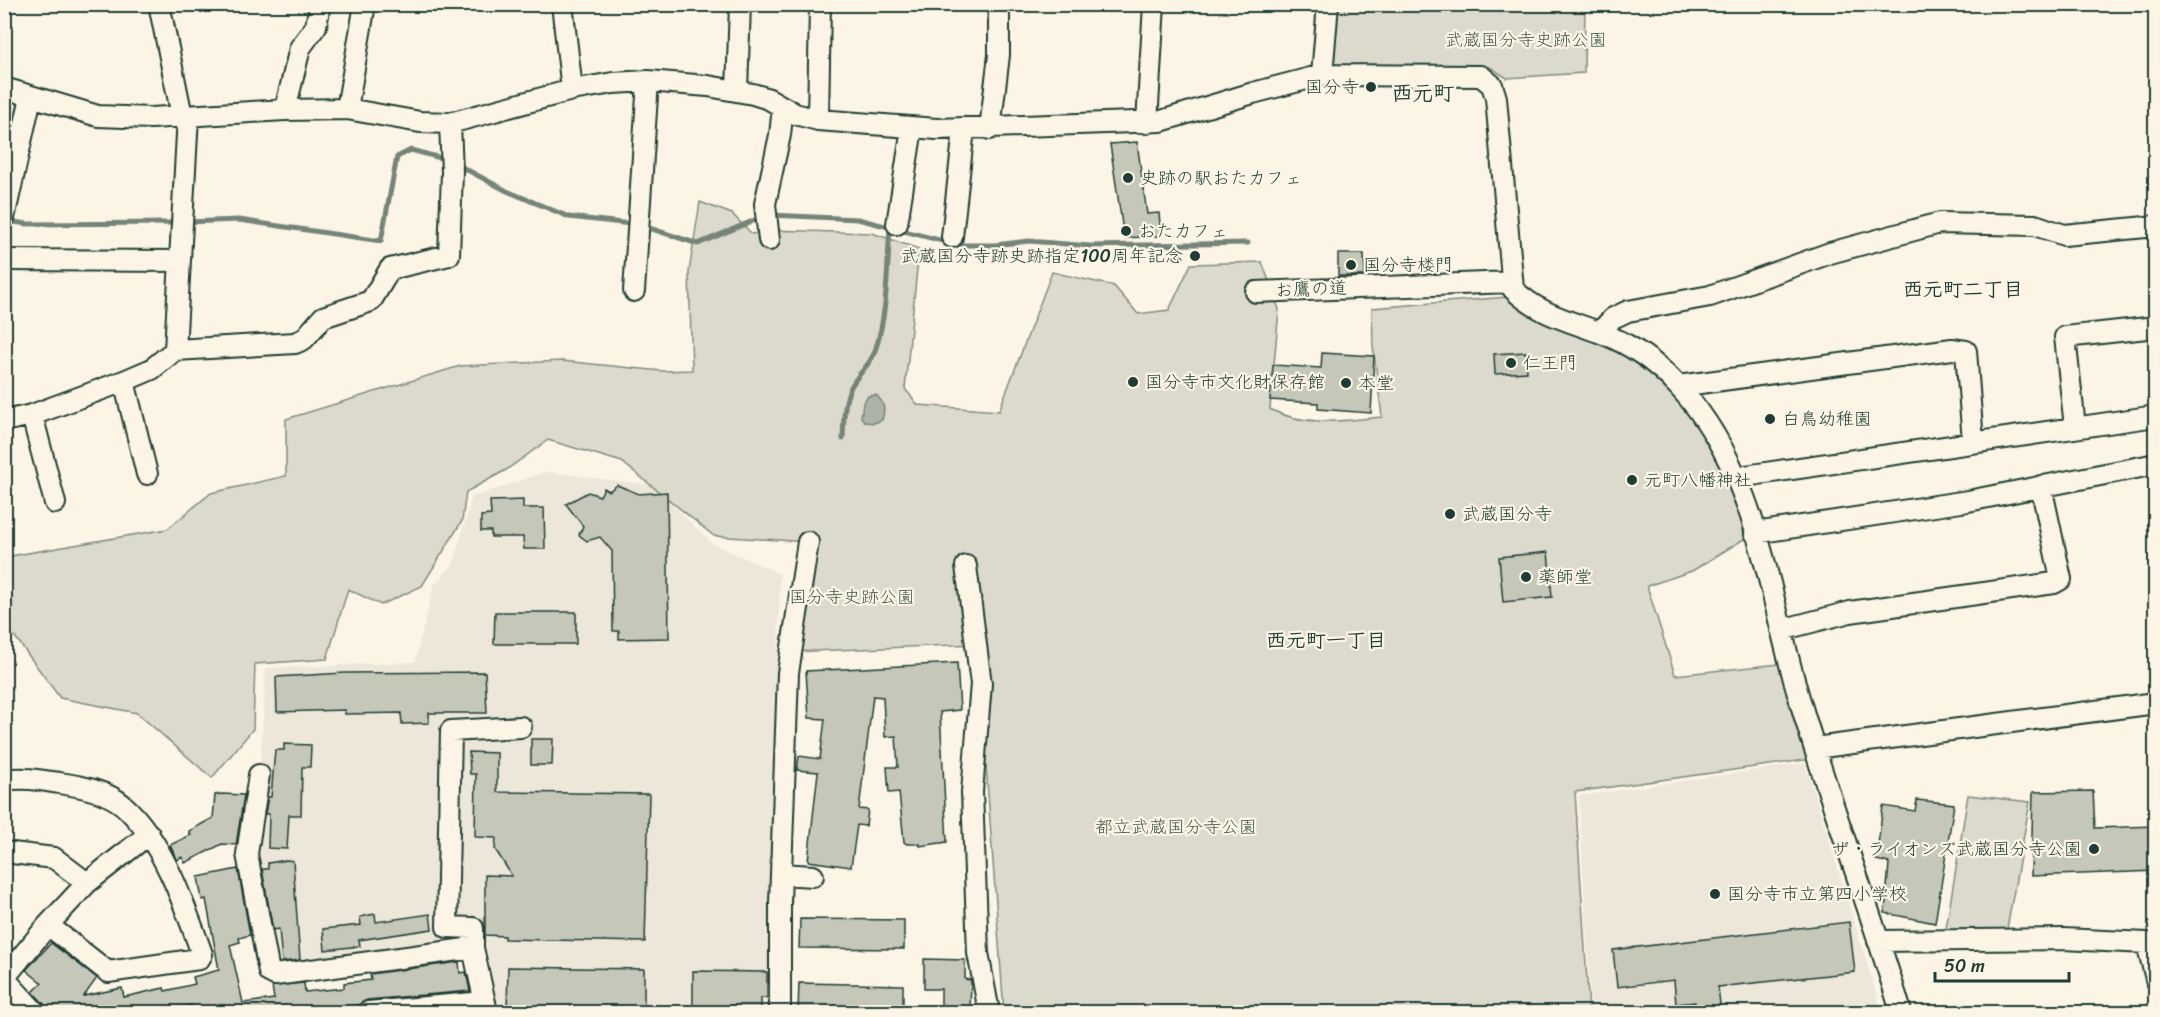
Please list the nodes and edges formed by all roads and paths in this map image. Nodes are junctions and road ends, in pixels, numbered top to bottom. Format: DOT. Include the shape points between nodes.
graph roads {
  1 [pos="159,4"];
  2 [pos="320,4"];
  3 [pos="366,4"];
  4 [pos="562,4"];
  5 [pos="740,4"];
  6 [pos="820,4"];
  7 [pos="999,4"];
  8 [pos="1154,4"];
  9 [pos="1328,4"];
  10 [pos="1322,75"];
  11 [pos="648,81"];
  12 [pos="4,88"];
  13 [pos="572,90"];
  14 [pos="737,91"];
  15 [pos="31,97"];
  16 [pos="783,107"];
  17 [pos="347,109"];
  18 [pos="285,110"];
  19 [pos="185,116"];
  20 [pos="818,120"];
  21 [pos="450,123"];
  22 [pos="1147,123"];
  23 [pos="912,128"];
  24 [pos="964,129"];
  25 [pos="990,129"];
  26 [pos="5,215"];
  27 [pos="897,224"];
  28 [pos="2156,226"];
  29 [pos="952,237"];
  30 [pos="769,240"];
  31 [pos="4,260"];
  32 [pos="180,261"];
  33 [pos="1510,282"];
  34 [pos="634,291"];
  35 [pos="1256,291"];
  36 [pos="2156,327"];
  37 [pos="1600,332"];
  38 [pos="175,350"];
  39 [pos="124,381"];
  40 [pos="1678,386"];
  41 [pos="32,415"];
  42 [pos="2156,416"];
  43 [pos="4,421"];
  44 [pos="2075,427"];
  45 [pos="1973,442"];
  46 [pos="2156,464"];
  47 [pos="147,474"];
  48 [pos="1738,477"];
  49 [pos="2041,486"];
  50 [pos="55,504"];
  51 [pos="1755,533"];
  52 [pos="808,542"];
  53 [pos="966,566"];
  54 [pos="1781,630"];
  55 [pos="2156,703"];
  56 [pos="521,727"];
  57 [pos="1815,748"];
  58 [pos="259,775"];
  59 [pos="4,780"];
  60 [pos="149,834"];
  61 [pos="4,852"];
  62 [pos="781,874"];
  63 [pos="813,876"];
  64 [pos="87,883"];
  65 [pos="48,925"];
  66 [pos="1878,940"];
  67 [pos="473,948"];
  68 [pos="4,978"];
  69 [pos="2156,979"];
  70 [pos="486,1007"];
  71 [pos="36,1012"];
  72 [pos="368,1012"];
  73 [pos="780,1012"];
  74 [pos="989,1012"];
  75 [pos="1901,1012"];
  1 -- 19 [label="street"];
  2 -- 18 [label="street" via="316,26 300,48"];
  3 -- 17 [label="street"];
  4 -- 13 [label="street"];
  5 -- 14 [label="street"];
  6 -- 20 [label="street"];
  7 -- 25 [label="street" via="999,56"];
  8 -- 22 [label="street"];
  9 -- 10 [label="street"];
  10 -- 22 [label="street"];
  10 -- 33 [label="street" via="1481,76 1492,86 1499,114"];
  11 -- 13 [label="street"];
  11 -- 14 [label="street"];
  11 -- 34 [label="street"];
  12 -- 15 [label="street"];
  13 -- 21 [label="street"];
  14 -- 16 [label="street"];
  15 -- 19 [label="street" via="98,116"];
  15 -- 26 [label="street"];
  16 -- 20 [label="street"];
  16 -- 30 [label="street" via="765,211"];
  17 -- 18 [label="street"];
  17 -- 21 [label="street" via="420,122"];
  18 -- 19 [label="street"];
  19 -- 32 [label="street"];
  20 -- 23 [label="street"];
  21 -- 38 [label="street" via="450,255 390,269 371,301 323,317 304,339 295,343"];
  22 -- 25 [label="street"];
  23 -- 24 [label="street"];
  23 -- 27 [label="street"];
  24 -- 25 [label="street"];
  24 -- 29 [label="street"];
  28 -- 37 [label="street" via="2064,235 2035,225 1940,223 1830,253 1710,296 1628,310"];
  31 -- 32 [label="street"];
  32 -- 38 [label="street"];
  33 -- 35 [label="street, お鷹の道"];
  33 -- 37 [label="street" via="1520,296 1546,313"];
  36 -- 44 [label="street" via="2065,337"];
  37 -- 40 [label="street" via="1644,356"];
  38 -- 39 [label="street" via="152,369"];
  39 -- 41 [label="street"];
  39 -- 47 [label="street"];
  40 -- 45 [label="street" via="1966,351"];
  40 -- 48 [label="street" via="1708,422"];
  41 -- 43 [label="street"];
  41 -- 50 [label="street"];
  42 -- 44 [label="street"];
  44 -- 45 [label="street"];
  45 -- 48 [label="street"];
  46 -- 49 [label="street"];
  48 -- 51 [label="street"];
  49 -- 51 [label="street"];
  49 -- 54 [label="street" via="2061,579 2054,583 1850,612"];
  51 -- 54 [label="street"];
  52 -- 62 [label="street" via="790,652"];
  53 -- 74 [label="street" via="981,684 972,792 978,953"];
  54 -- 57 [label="street"];
  55 -- 57 [label="street"];
  56 -- 67 [label="street" via="451,730 447,927 473,928"];
  57 -- 66 [label="street"];
  58 -- 67 [label="street" via="247,854 269,972 275,975"];
  59 -- 60 [label="street" via="25,777 95,790 122,804"];
  60 -- 64 [label="street"];
  60 -- 65 [label="street" via="188,913 202,954 199,959 108,972"];
  61 -- 64 [label="street" via="54,858"];
  62 -- 63 [label="street"];
  62 -- 73 [label="street"];
  64 -- 65 [label="street"];
  65 -- 68 [label="street"];
  66 -- 69 [label="street" via="2063,939 2147,943"];
  66 -- 75 [label="street"];
  67 -- 70 [label="street"];
  68 -- 71 [label="street"];
  70 -- 72 [label="street"];
}
